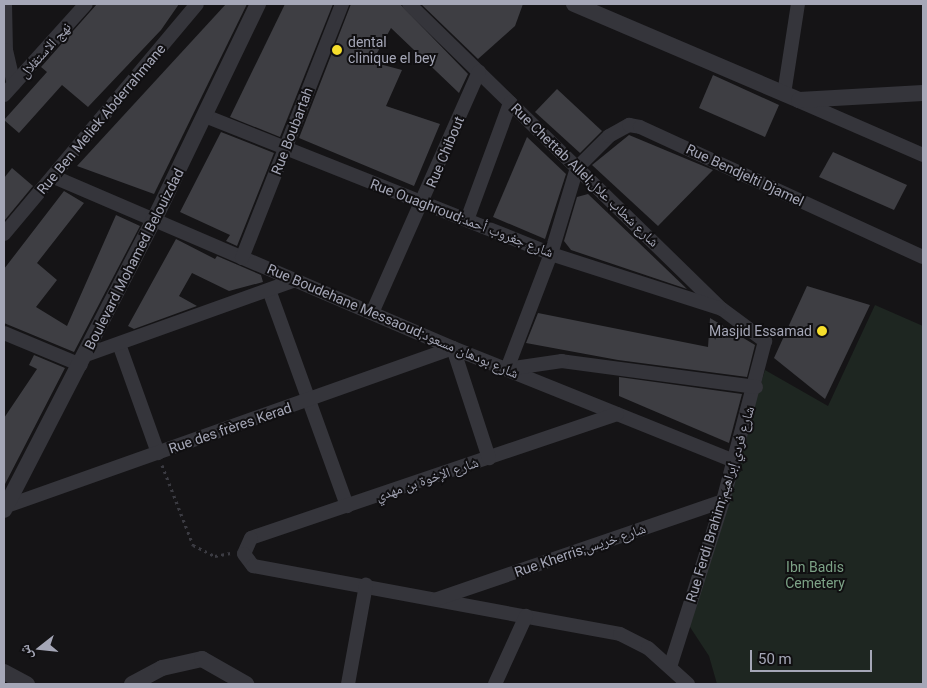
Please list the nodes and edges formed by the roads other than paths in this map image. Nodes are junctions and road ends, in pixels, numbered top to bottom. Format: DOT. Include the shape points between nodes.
graph roads {
  1 [pos="5,4"];
  2 [pos="86,4"];
  3 [pos="197,4"];
  4 [pos="258,4"];
  5 [pos="342,4"];
  6 [pos="409,4"];
  7 [pos="574,4"];
  8 [pos="798,4"];
  9 [pos="479,72"];
  10 [pos="14,84"];
  11 [pos="923,93"];
  12 [pos="4,95"];
  13 [pos="791,97"];
  14 [pos="510,103"];
  15 [pos="205,116"];
  16 [pos="286,148"];
  17 [pos="923,155"];
  18 [pos="577,168"];
  19 [pos="54,177"];
  20 [pos="423,203"];
  21 [pos="154,220"];
  22 [pos="467,220"];
  23 [pos="4,234"];
  24 [pos="551,254"];
  25 [pos="923,257"];
  26 [pos="242,258"];
  27 [pos="295,280"];
  28 [pos="269,290"];
  29 [pos="722,309"];
  30 [pos="372,313"];
  31 [pos="4,333"];
  32 [pos="765,341"];
  33 [pos="119,344"];
  34 [pos="453,348"];
  35 [pos="84,360"];
  36 [pos="507,370"];
  37 [pos="756,387"];
  38 [pos="308,400"];
  39 [pos="617,414"];
  40 [pos="158,453"];
  41 [pos="489,458"];
  42 [pos="734,461"];
  43 [pos="723,501"];
  44 [pos="347,506"];
  45 [pos="5,509"];
  46 [pos="366,584"];
  47 [pos="437,599"];
  48 [pos="526,616"];
  49 [pos="671,664"];
  50 [pos="4,672"];
  51 [pos="26,684"];
  52 [pos="132,684"];
  53 [pos="246,684"];
  54 [pos="348,684"];
  55 [pos="495,684"];
  56 [pos="688,684"];
  1 -- 10 [label="street" via="6,50"];
  2 -- 10 [label="street, نهج الاستقلال"];
  3 -- 19 [label="street, Rue Ben Meliek Abderrahmane"];
  4 -- 15 [label="street, Boulevard Mohamed Belouizdad"];
  5 -- 16 [label="street, Rue Boubartah"];
  6 -- 9 [label="street, Rue Chettab Allel;شارع شطاب علال"];
  7 -- 13 [label="street"];
  8 -- 13 [label="street"];
  9 -- 14 [label="street, Rue Chettab Allel;شارع شطاب علال"];
  9 -- 20 [label="street, Rue Chibout"];
  10 -- 12 [label="street, نهج الاستقلال"];
  11 -- 13 [label="street"];
  13 -- 17 [label="street"];
  14 -- 18 [label="street, Rue Chettab Allel;شارع شطاب علال"];
  14 -- 22 [label="street"];
  15 -- 16 [label="street, Rue Ouaghroud;شارع جغروب أحمد"];
  15 -- 21 [label="street, Boulevard Mohamed Belouizdad"];
  16 -- 20 [label="street, Rue Ouaghroud;شارع جغروب أحمد"];
  16 -- 26 [label="street, Rue Boubartah"];
  18 -- 24 [label="street"];
  18 -- 25 [label="street, Rue Bendjelti Djamel" via="609,136 629,125 640,127"];
  18 -- 29 [label="street, Rue Chettab Allel;شارع شطاب علال"];
  19 -- 21 [label="street, Rue Boudehane Messaoud;شارع بودهان مسعود"];
  19 -- 23 [label="street, Rue Ben Meliek Abderrahmane"];
  20 -- 22 [label="street, Rue Ouaghroud;شارع جغروب أحمد"];
  20 -- 30 [label="street, Rue Chibout"];
  21 -- 26 [label="street, Rue Boudehane Messaoud;شارع بودهان مسعود"];
  21 -- 35 [label="street, Boulevard Mohamed Belouizdad"];
  22 -- 24 [label="street, Rue Ouaghroud;شارع جغروب أحمد"];
  24 -- 29 [label="street, Rue Ouaghroud;شارع جغروب أحمد"];
  24 -- 36 [label="street"];
  26 -- 27 [label="street, Rue Boudehane Messaoud;شارع بودهان مسعود"];
  27 -- 28 [label="street"];
  27 -- 30 [label="street, Rue Boudehane Messaoud;شارع بودهان مسعود"];
  28 -- 33 [label="street"];
  28 -- 38 [label="street"];
  29 -- 32 [label="street, Rue Chettab Allel;شارع شطاب علال"];
  30 -- 34 [label="street, Rue Boudehane Messaoud;شارع بودهان مسعود"];
  31 -- 35 [label="street"];
  32 -- 37 [label="street, Rue Ferdi Brahim;شارع فردي إبراهيم"];
  33 -- 35 [label="street"];
  33 -- 40 [label="street"];
  34 -- 36 [label="street, Rue Boudehane Messaoud;شارع بودهان مسعود"];
  34 -- 38 [label="street, Rue des frères Kerad"];
  34 -- 41 [label="street"];
  35 -- 45 [label="street, Boulevard Mohamed Belouizdad"];
  36 -- 37 [label="street" via="562,361"];
  36 -- 39 [label="street, Rue Boudehane Messaoud;شارع بودهان مسعود"];
  37 -- 42 [label="street, Rue Ferdi Brahim;شارع فردي إبراهيم"];
  38 -- 40 [label="street, Rue des frères Kerad"];
  38 -- 44 [label="street"];
  39 -- 41 [label="street, شارع الإخوة بن مهدي"];
  39 -- 42 [label="street, Rue Boudehane Messaoud;شارع بودهان مسعود"];
  40 -- 45 [label="street, Rue des frères Kerad"];
  41 -- 44 [label="street, شارع الإخوة بن مهدي"];
  42 -- 43 [label="street, Rue Ferdi Brahim;شارع فردي إبراهيم"];
  43 -- 47 [label="street, Rue Kherris;شارع خريس"];
  43 -- 49 [label="street, Rue Ferdi Brahim;شارع فردي إبراهيم"];
  44 -- 46 [label="street, شارع الإخوة بن مهدي" via="251,538 244,550 252,566"];
  46 -- 47 [label="street"];
  46 -- 54 [label="street"];
  47 -- 48 [label="street"];
  48 -- 49 [label="street" via="620,634"];
  48 -- 55 [label="street"];
  49 -- 56 [label="street"];
  50 -- 51 [label="street"];
  52 -- 53 [label="street" via="162,668 202,659"];
}
